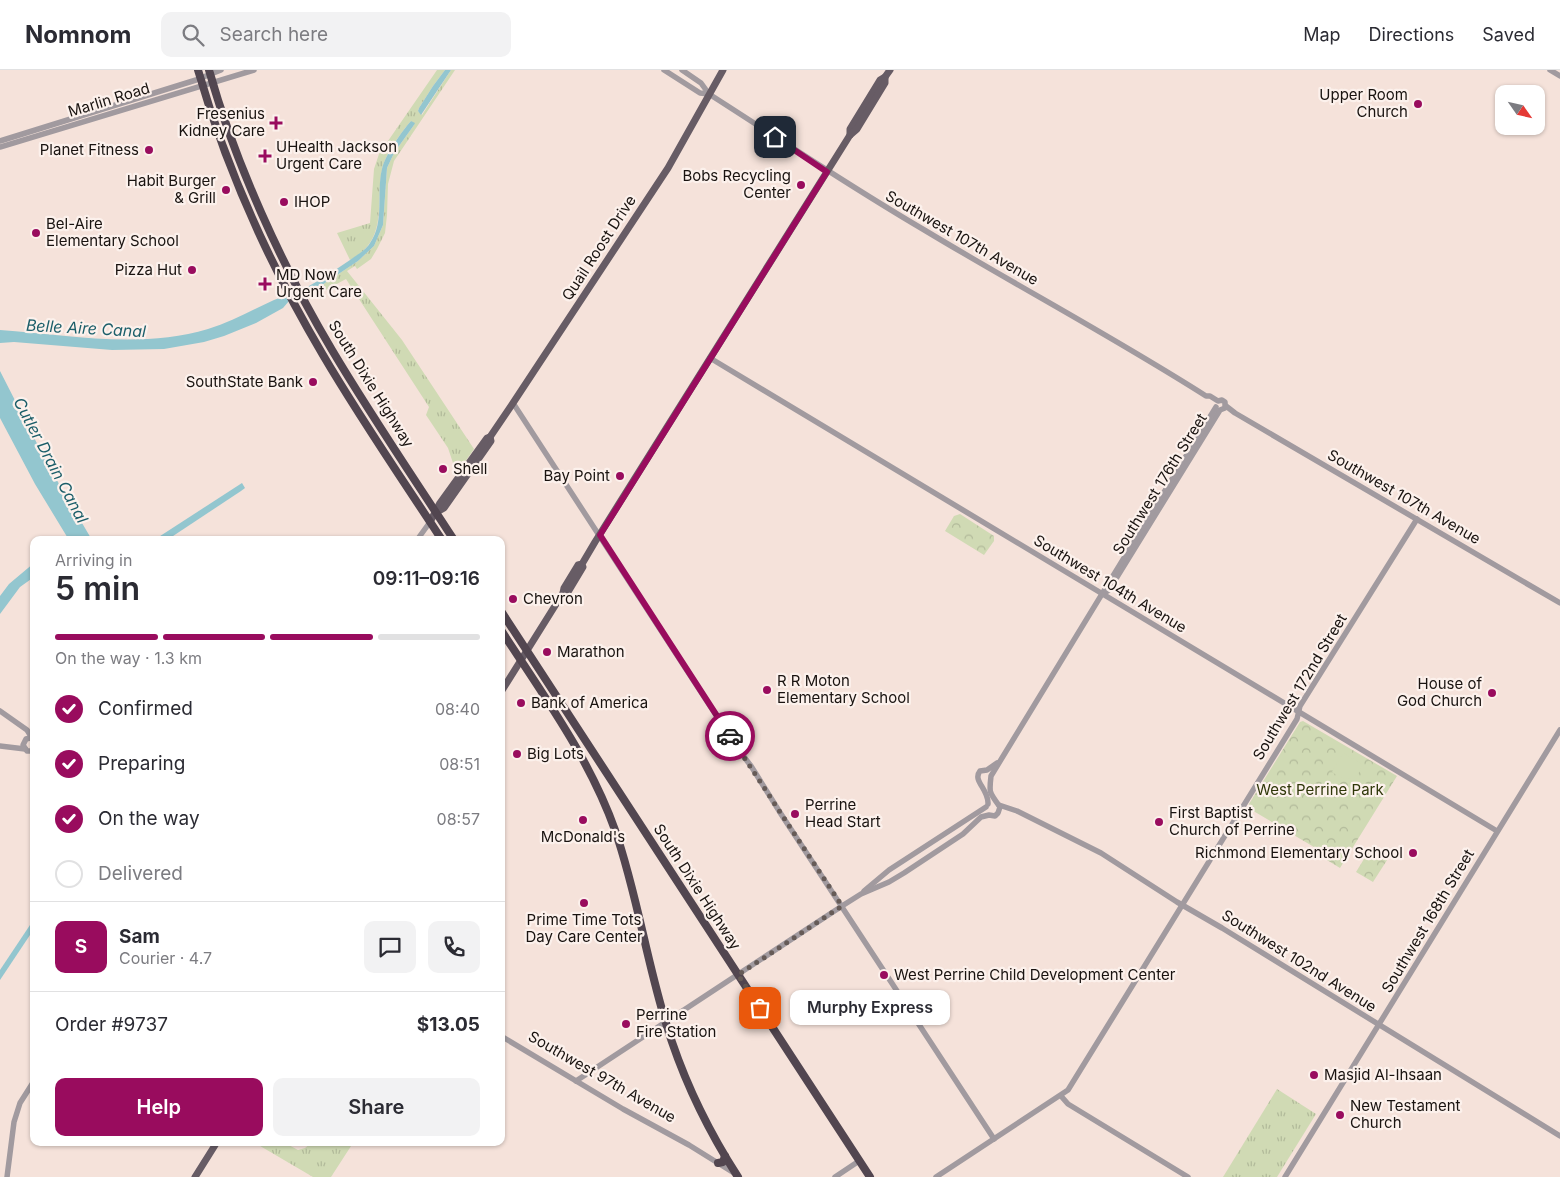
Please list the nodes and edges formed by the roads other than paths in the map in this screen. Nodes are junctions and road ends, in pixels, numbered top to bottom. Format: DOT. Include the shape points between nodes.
graph roads {
  1 [pos="198,70"];
  2 [pos="221,70"];
  3 [pos="254,70"];
  4 [pos="664,70"];
  5 [pos="682,70"];
  6 [pos="723,70"];
  7 [pos="890,70"];
  8 [pos="1550,70"];
  9 [pos="211,75"];
  10 [pos="1560,76"];
  11 [pos="202,81"];
  12 [pos="709,94"];
  13 [pos="0,141"];
  14 [pos="0,147"];
  15 [pos="827,172"];
  16 [pos="254,194"];
  17 [pos="244,198"];
  18 [pos="710,358"];
  19 [pos="513,403"];
  20 [pos="1220,406"];
  21 [pos="370,430"];
  22 [pos="387,437"];
  23 [pos="377,441"];
  24 [pos="394,448"];
  25 [pos="436,513"];
  26 [pos="1417,519"];
  27 [pos="430,522"];
  28 [pos="600,535"];
  29 [pos="420,536"];
  30 [pos="439,536"];
  31 [pos="451,536"];
  32 [pos="1104,594"];
  33 [pos="1560,603"];
  34 [pos="505,617"];
  35 [pos="505,636"];
  36 [pos="527,650"];
  37 [pos="521,660"];
  38 [pos="505,686"];
  39 [pos="0,711"];
  40 [pos="1299,712"];
  41 [pos="1560,730"];
  42 [pos="587,743"];
  43 [pos="30,745"];
  44 [pos="0,746"];
  45 [pos="578,749"];
  46 [pos="989,776"];
  47 [pos="980,783"];
  48 [pos="998,804"];
  49 [pos="987,805"];
  50 [pos="998,813"];
  51 [pos="1022,814"];
  52 [pos="989,815"];
  53 [pos="1497,831"];
  54 [pos="861,894"];
  55 [pos="1183,905"];
  56 [pos="842,906"];
  57 [pos="738,975"];
  58 [pos="666,1022"];
  59 [pos="1378,1026"];
  60 [pos="505,1034"];
  61 [pos="505,1038"];
  62 [pos="578,1080"];
  63 [pos="30,1087"];
  64 [pos="1061,1096"];
  65 [pos="1560,1136"];
  66 [pos="994,1139"];
  67 [pos="214,1146"];
  68 [pos="726,1156"];
  69 [pos="859,1161"];
  70 [pos="718,1163"];
  71 [pos="739,1176"];
  72 [pos="7,1177"];
  73 [pos="195,1177"];
  74 [pos="835,1177"];
  75 [pos="870,1177"];
  76 [pos="936,1177"];
  77 [pos="1188,1177"];
  78 [pos="1285,1177"];
  1 -- 11 [label="highway, South Dixie Highway"];
  2 -- 9 [label="street, Marlin Road"];
  3 -- 9 [label="street, Marlin Road"];
  4 -- 12 [label="street, Southwest 107th Avenue" via="700,93"];
  5 -- 12 [label="street, Southwest 107th Avenue" via="701,83"];
  6 -- 12 [label="main road, Quail Roost Drive"];
  7 -- 15 [label="main road" via="855,132"];
  8 -- 10 [label="street"];
  9 -- 11 [label="street, Marlin Road"];
  9 -- 16 [label="highway, South Dixie Highway"];
  11 -- 13 [label="street, Marlin Road"];
  11 -- 14 [label="street, Marlin Road"];
  11 -- 17 [label="highway, South Dixie Highway"];
  12 -- 15 [label="street, Southwest 107th Avenue"];
  12 -- 19 [label="main road, Quail Roost Drive" via="668,168"];
  15 -- 18 [label="main road"];
  15 -- 20 [label="street, Southwest 107th Avenue" via="1210,396"];
  16 -- 17 [label="highway"];
  16 -- 22 [label="highway, South Dixie Highway" via="303,298"];
  17 -- 21 [label="highway, South Dixie Highway" via="271,258 322,354"];
  18 -- 28 [label="main road"];
  18 -- 32 [label="street, Southwest 104th Avenue"];
  19 -- 25 [label="main road, Quail Roost Drive" via="490,437 491,441 444,508"];
  19 -- 28 [label="street"];
  20 -- 26 [label="street, Southwest 107th Avenue"];
  20 -- 32 [label="street, Southwest 176th Street" via="1110,590"];
  21 -- 22 [label="highway"];
  21 -- 23 [label="highway, South Dixie Highway"];
  22 -- 24 [label="highway, South Dixie Highway"];
  23 -- 24 [label="highway"];
  23 -- 27 [label="highway, South Dixie Highway"];
  24 -- 25 [label="highway, South Dixie Highway"];
  25 -- 27 [label="main road, Quail Roost Drive"];
  25 -- 31 [label="highway, South Dixie Highway"];
  26 -- 33 [label="street, Southwest 107th Avenue"];
  26 -- 40 [label="street, Southwest 172nd Street"];
  27 -- 29 [label="street"];
  27 -- 30 [label="highway, South Dixie Highway"];
  28 -- 36 [label="main road"];
  28 -- 56 [label="street"];
  32 -- 40 [label="street, Southwest 104th Avenue"];
  32 -- 46 [label="street, Southwest 176th Street"];
  34 -- 36 [label="highway, South Dixie Highway"];
  35 -- 37 [label="highway"];
  36 -- 37 [label="main road"];
  36 -- 42 [label="highway, South Dixie Highway"];
  37 -- 38 [label="main road"];
  37 -- 45 [label="highway"];
  39 -- 43 [label="street" via="24,729"];
  40 -- 53 [label="street, Southwest 104th Avenue"];
  40 -- 55 [label="street, Southwest 172nd Street"];
  41 -- 53 [label="street, Southwest 168th Street"];
  42 -- 45 [label="highway"];
  42 -- 57 [label="highway, South Dixie Highway"];
  43 -- 44 [label="street"];
  45 -- 58 [label="highway" via="601,796 620,847"];
  46 -- 47 [label="street" via="985,784"];
  46 -- 47 [label="street, Southwest 176th Street" via="980,771 977,775"];
  46 -- 48 [label="street" via="991,794"];
  47 -- 49 [label="street" via="986,792"];
  48 -- 49 [label="street" via="992,802"];
  48 -- 50 [label="street"];
  48 -- 51 [label="street, Southwest 102nd Avenue"];
  49 -- 52 [label="street"];
  49 -- 54 [label="street" via="889,870"];
  50 -- 51 [label="street, Southwest 102nd Avenue"];
  50 -- 52 [label="street"];
  51 -- 55 [label="street, Southwest 102nd Avenue" via="1101,853"];
  52 -- 54 [label="street" via="977,818 963,834 889,882"];
  53 -- 59 [label="street, Southwest 168th Street"];
  54 -- 56 [label="street"];
  55 -- 59 [label="street, Southwest 102nd Avenue"];
  55 -- 64 [label="street, Southwest 172nd Street" via="1068,1090"];
  56 -- 57 [label="street"];
  56 -- 66 [label="street"];
  57 -- 58 [label="street"];
  57 -- 69 [label="highway, South Dixie Highway"];
  58 -- 62 [label="street"];
  58 -- 68 [label="highway" via="693,1094"];
  59 -- 65 [label="street, Southwest 102nd Avenue"];
  59 -- 78 [label="street, Southwest 168th Street"];
  60 -- 62 [label="street, Southwest 97th Avenue"];
  61 -- 62 [label="street, Southwest 97th Avenue"];
  62 -- 70 [label="street, Southwest 97th Avenue"];
  63 -- 72 [label="street" via="20,1103 14,1122"];
  64 -- 66 [label="street, Southwest 172nd Street"];
  64 -- 77 [label="street" via="1068,1104"];
  66 -- 76 [label="street, Southwest 172nd Street"];
  67 -- 73 [label="main road"];
  68 -- 70 [label="highway" via="723,1162"];
  68 -- 71 [label="highway"];
  69 -- 74 [label="street"];
  69 -- 75 [label="highway, South Dixie Highway"];
  70 -- 71 [label="street, Southwest 97th Avenue"];
}
